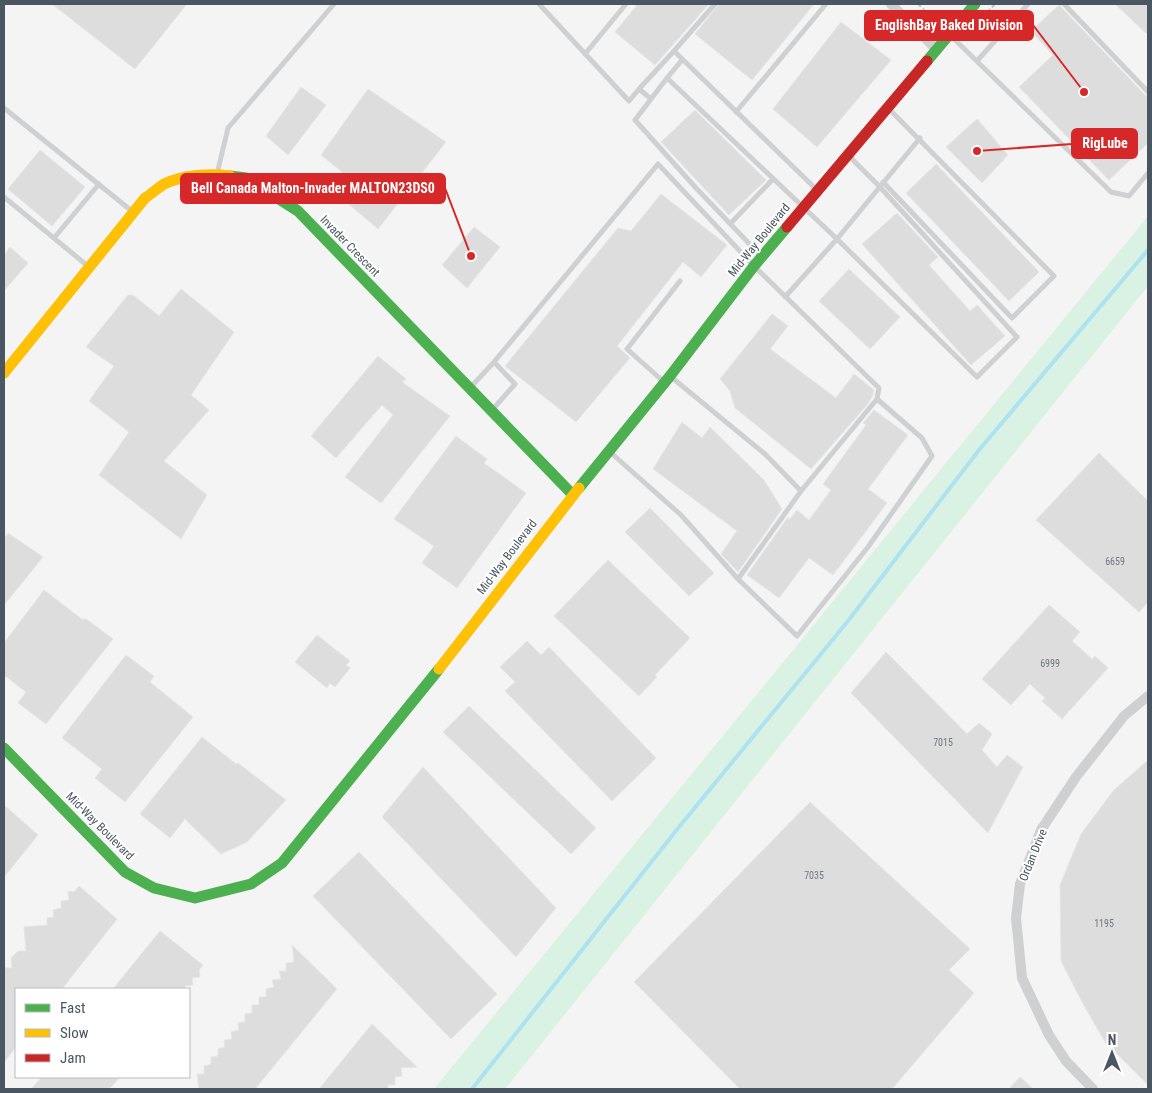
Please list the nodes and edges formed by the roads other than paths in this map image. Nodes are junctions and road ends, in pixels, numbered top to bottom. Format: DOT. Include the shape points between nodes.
graph roads {
  1 [pos="334,4"];
  2 [pos="539,4"];
  3 [pos="626,4"];
  4 [pos="714,4"];
  5 [pos="826,4"];
  6 [pos="891,4"];
  7 [pos="975,4"];
  8 [pos="1028,4"];
  9 [pos="1064,4"];
  10 [pos="949,34"];
  11 [pos="936,48"];
  12 [pos="674,51"];
  13 [pos="585,54"];
  14 [pos="682,60"];
  15 [pos="978,61"];
  16 [pos="667,78"];
  17 [pos="639,89"];
  18 [pos="1148,92"];
  19 [pos="651,99"];
  20 [pos="887,107"];
  21 [pos="4,108"];
  22 [pos="736,112"];
  23 [pos="920,138"];
  24 [pos="847,155"];
  25 [pos="1148,173"];
  26 [pos="217,174"];
  27 [pos="773,179"];
  28 [pos="99,184"];
  29 [pos="881,184"];
  30 [pos="817,191"];
  31 [pos="4,197"];
  32 [pos="803,208"];
  33 [pos="134,212"];
  34 [pos="730,224"];
  35 [pos="54,238"];
  36 [pos="837,239"];
  37 [pos="758,262"];
  38 [pos="89,267"];
  39 [pos="680,281"];
  40 [pos="785,297"];
  41 [pos="494,362"];
  42 [pos="4,373"];
  43 [pos="667,379"];
  44 [pos="469,388"];
  45 [pos="877,399"];
  46 [pos="491,411"];
  47 [pos="609,450"];
  48 [pos="801,491"];
  49 [pos="573,495"];
  50 [pos="738,579"];
  51 [pos="1148,696"];
  52 [pos="4,748"];
  53 [pos="1093,1089"];
  1 -- 26 [label="lane" via="228,128"];
  2 -- 13 [label="lane"];
  3 -- 13 [label="lane"];
  4 -- 12 [label="lane"];
  5 -- 22 [label="lane"];
  6 -- 11 [label="street"];
  7 -- 10 [label="street, Mid-Way Boulevard"];
  8 -- 15 [label="lane"];
  9 -- 18 [label="lane"];
  10 -- 11 [label="street, Mid-Way Boulevard"];
  10 -- 15 [label="lane"];
  11 -- 20 [label="street, Mid-Way Boulevard"];
  12 -- 14 [label="lane"];
  12 -- 17 [label="lane"];
  13 -- 17 [label="lane" via="629,101"];
  14 -- 16 [label="lane"];
  14 -- 22 [label="lane"];
  15 -- 25 [label="lane" via="1111,192 1129,196"];
  16 -- 19 [label="lane"];
  16 -- 27 [label="lane"];
  17 -- 19 [label="lane"];
  19 -- 34 [label="lane" via="635,120"];
  20 -- 23 [label="lane"];
  20 -- 24 [label="street, Mid-Way Boulevard"];
  21 -- 28 [label="lane"];
  22 -- 30 [label="lane"];
  23 -- 29 [label="lane"];
  23 -- 29 [label="lane" via="1054,276 1012,318"];
  24 -- 29 [label="lane"];
  24 -- 30 [label="street, Mid-Way Boulevard"];
  26 -- 33 [label="street, Invader Crescent" via="165,184 145,198"];
  26 -- 44 [label="street, Invader Crescent" via="246,178 298,211"];
  27 -- 32 [label="lane"];
  27 -- 34 [label="lane"];
  28 -- 33 [label="lane"];
  28 -- 35 [label="lane"];
  29 -- 36 [label="lane"];
  29 -- 36 [label="lane" via="1017,337 977,377"];
  30 -- 32 [label="street, Mid-Way Boulevard"];
  31 -- 35 [label="lane"];
  32 -- 36 [label="lane"];
  32 -- 37 [label="street, Mid-Way Boulevard"];
  33 -- 38 [label="street, Invader Crescent"];
  34 -- 37 [label="lane"];
  35 -- 38 [label="lane"];
  36 -- 40 [label="lane"];
  37 -- 40 [label="lane"];
  37 -- 41 [label="lane" via="658,164"];
  37 -- 43 [label="street, Mid-Way Boulevard"];
  38 -- 42 [label="street, Invader Crescent"];
  39 -- 43 [label="lane" via="627,349"];
  40 -- 45 [label="lane" via="879,388"];
  41 -- 44 [label="lane"];
  41 -- 46 [label="lane" via="515,384"];
  43 -- 47 [label="street, Mid-Way Boulevard"];
  43 -- 48 [label="lane" via="765,454"];
  44 -- 46 [label="street, Invader Crescent"];
  45 -- 48 [label="lane"];
  45 -- 50 [label="lane" via="922,438 932,456 868,547 797,636"];
  46 -- 49 [label="street, Invader Crescent"];
  47 -- 49 [label="street, Mid-Way Boulevard"];
  47 -- 50 [label="lane" via="681,515"];
  48 -- 50 [label="lane"];
  49 -- 52 [label="street, Mid-Way Boulevard" via="425,687 288,856 251,884 195,898 154,888 125,872"];
  51 -- 53 [label="street, Ordan Drive" via="1124,716 1076,777 1041,830 1020,884 1016,918 1022,978 1049,1035 1066,1062"];
}
